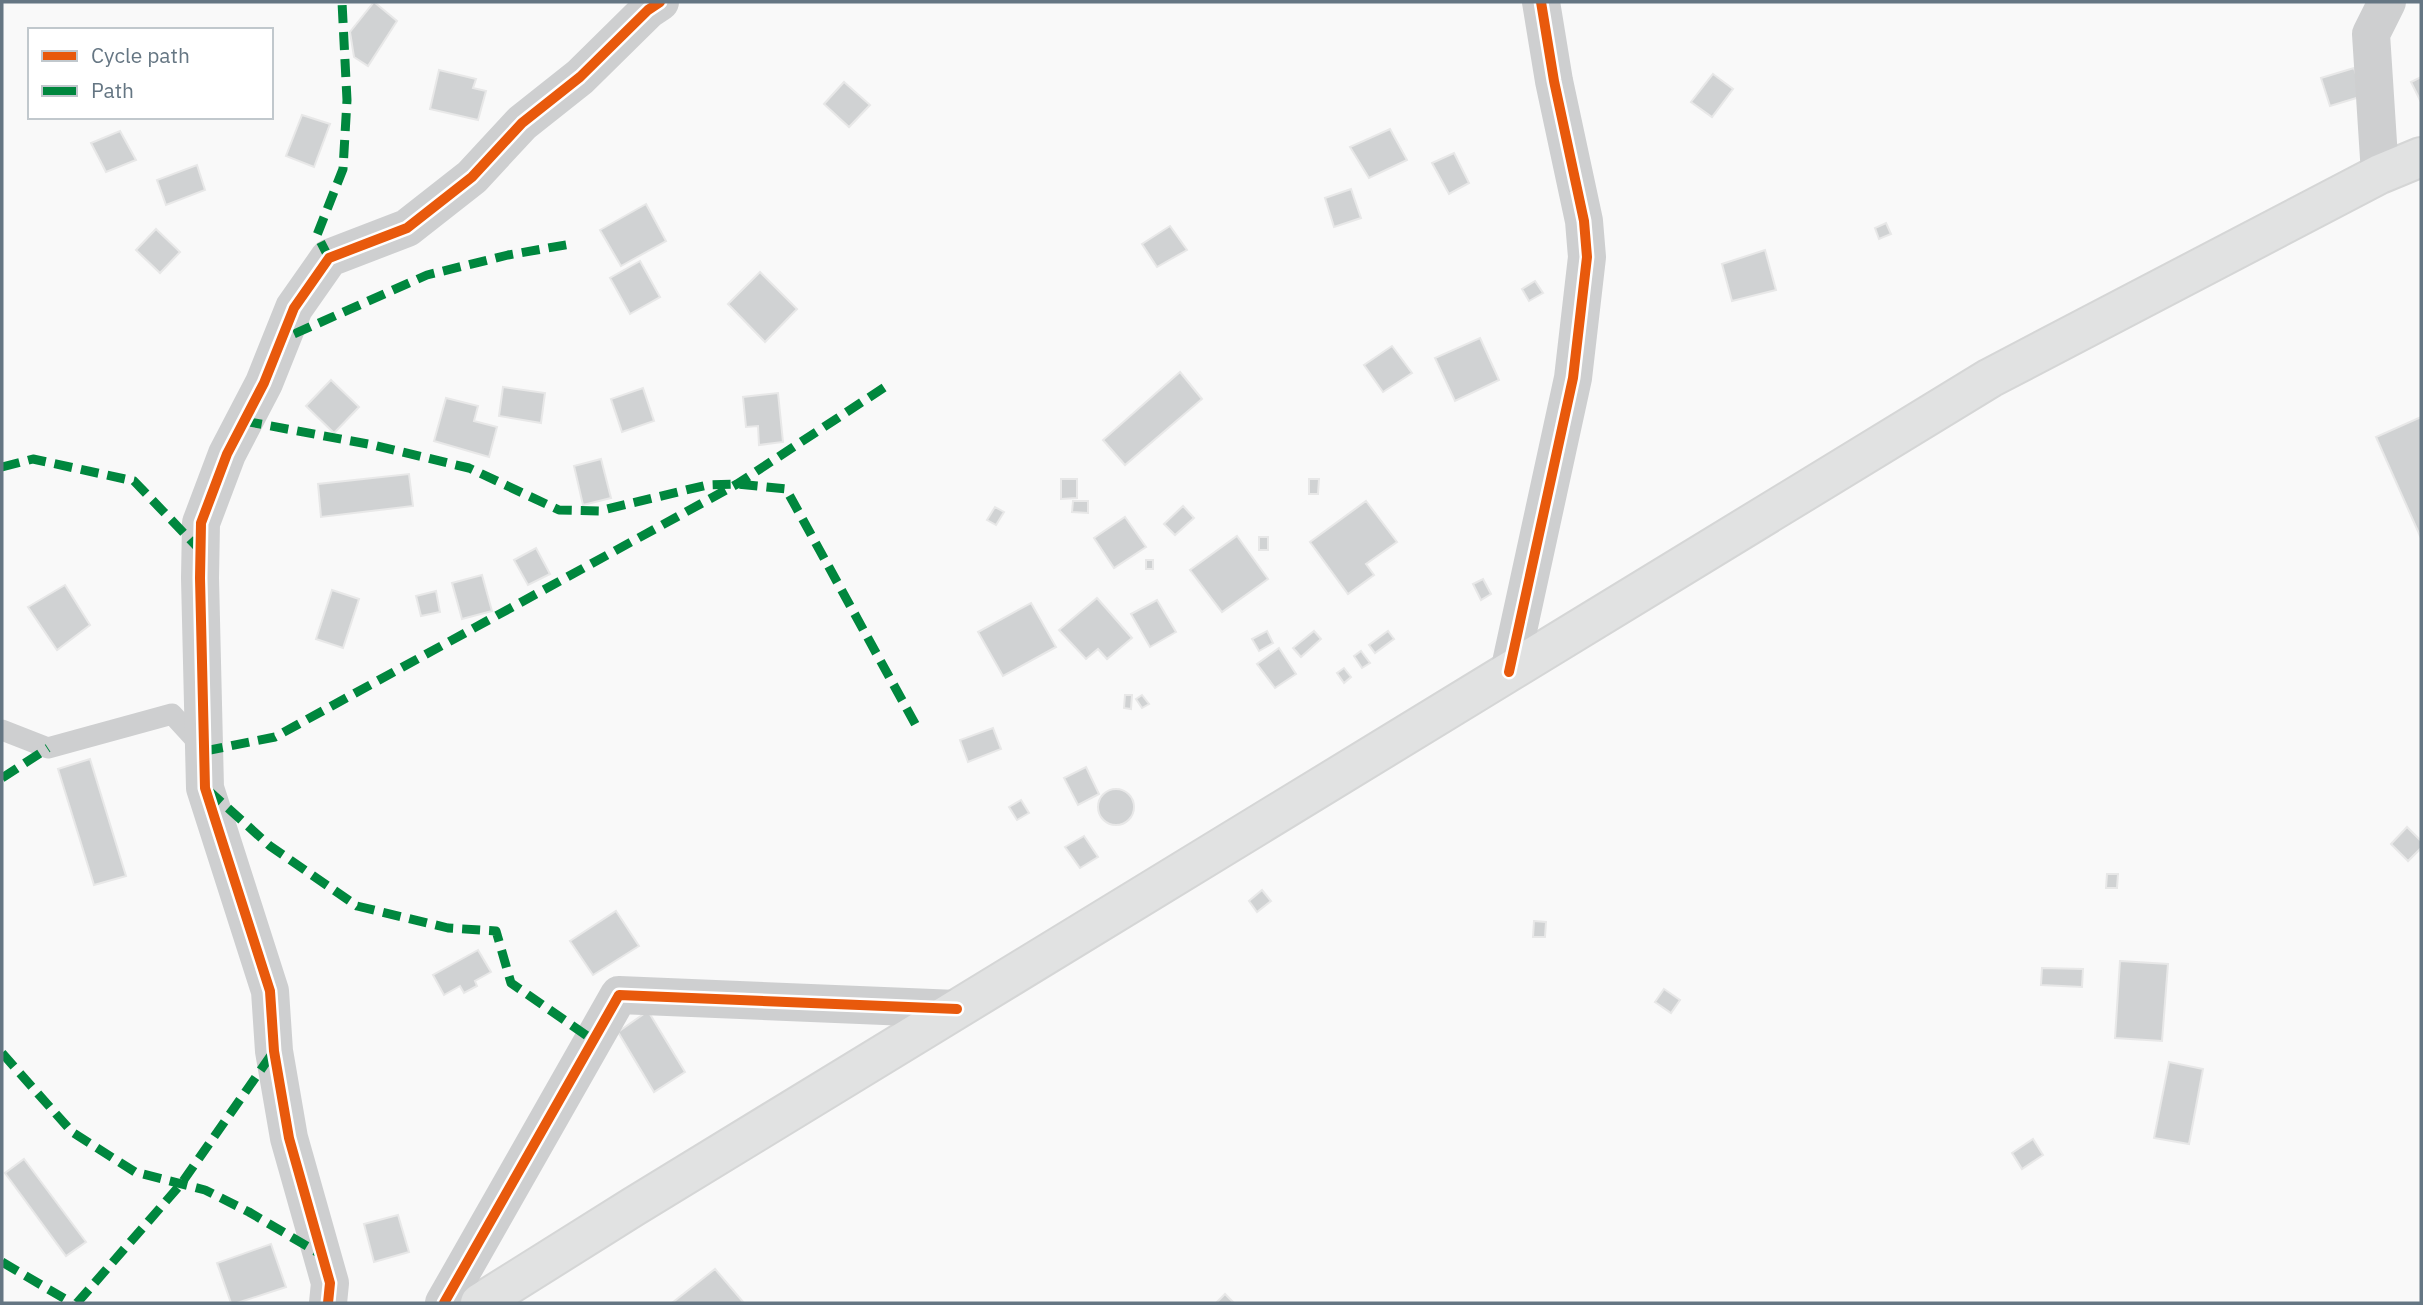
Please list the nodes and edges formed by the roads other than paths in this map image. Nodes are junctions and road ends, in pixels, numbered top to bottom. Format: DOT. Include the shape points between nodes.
graph roads {
  1 [pos="660,2"];
  2 [pos="1541,2"];
  3 [pos="2387,2"];
  4 [pos="2421,157"];
  5 [pos="2380,174"];
  6 [pos="1508,672"];
  7 [pos="2,730"];
  8 [pos="205,751"];
  9 [pos="957,1009"];
  10 [pos="328,1303"];
  11 [pos="444,1303"];
  12 [pos="481,1303"];
  1 -- 8 [label="street" via="580,77 522,123 471,177 407,228 329,258 294,308 264,383 227,454 201,523"];
  2 -- 6 [label="street" via="1587,257 1573,378"];
  3 -- 5 [label="street" via="2371,34"];
  4 -- 5 [label="highway"];
  5 -- 6 [label="highway" via="1990,378"];
  6 -- 9 [label="highway"];
  7 -- 8 [label="lane" via="48,748 172,714"];
  8 -- 10 [label="street" via="205,788 270,991 274,1051 289,1138 330,1283"];
  9 -- 11 [label="street" via="619,995"];
  9 -- 12 [label="highway"];
}
